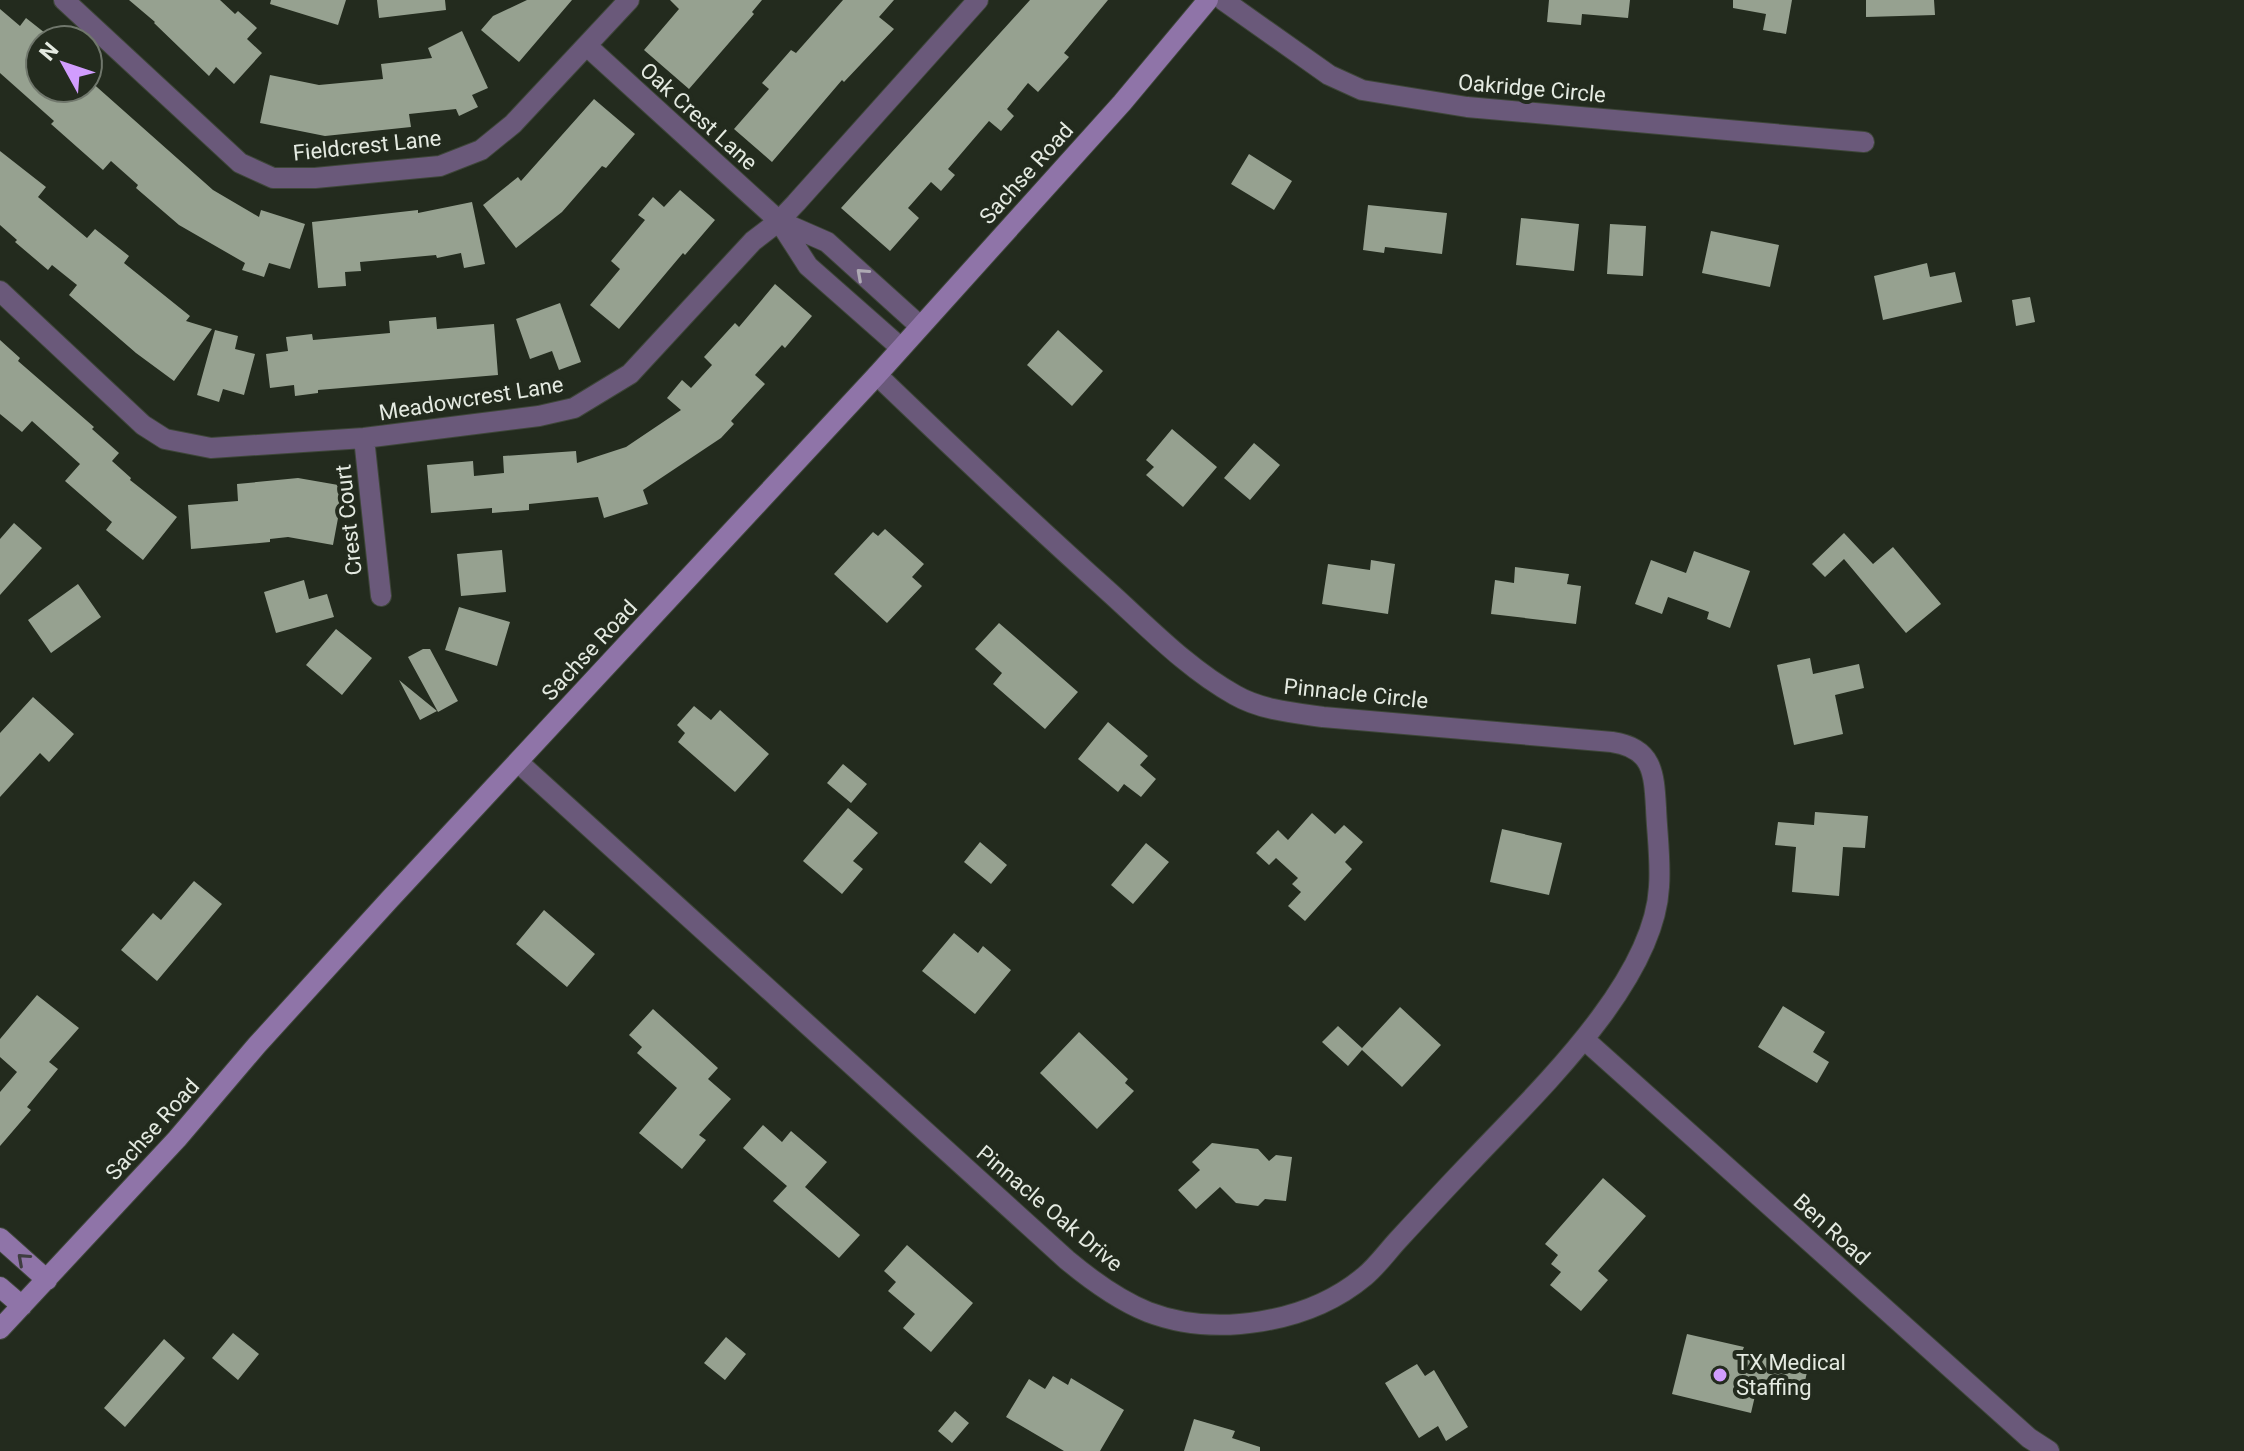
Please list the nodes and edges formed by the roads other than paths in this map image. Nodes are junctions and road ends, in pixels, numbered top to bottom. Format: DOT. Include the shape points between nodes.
graph roads {
  1 [pos="64,0"];
  2 [pos="629,0"];
  3 [pos="978,0"];
  4 [pos="1208,0"];
  5 [pos="1223,0"];
  6 [pos="587,46"];
  7 [pos="1864,142"];
  8 [pos="779,221"];
  9 [pos="0,291"];
  10 [pos="920,326"];
  11 [pos="901,348"];
  12 [pos="877,375"];
  13 [pos="364,438"];
  14 [pos="381,596"];
  15 [pos="518,762"];
  16 [pos="1585,1040"];
  17 [pos="0,1238"];
  18 [pos="47,1280"];
  19 [pos="0,1287"];
  20 [pos="22,1306"];
  21 [pos="0,1329"];
  22 [pos="2049,1451"];
  1 -- 6 [label="street, Fieldcrest Lane" via="240,163 273,178 440,166 481,150"];
  2 -- 6 [label="street, Fieldcrest Lane"];
  3 -- 8 [label="street, Meadowcrest Lane"];
  4 -- 10 [label="main road, Sachse Road"];
  5 -- 7 [label="street, Oakridge Circle" via="1329,75 1362,90 1467,107"];
  6 -- 8 [label="street, Oak Crest Lane"];
  10 -- 8 [label="street, Oak Crest Lane, one-way" via="827,242"];
  8 -- 11 [label="street, Oak Crest Lane" via="808,266"];
  8 -- 13 [label="street, Meadowcrest Lane" via="753,241 630,374 574,408"];
  9 -- 13 [label="street, Meadowcrest Lane" via="122,408 165,439 211,448"];
  10 -- 11 [label="main road, Sachse Road"];
  11 -- 12 [label="main road, Sachse Road"];
  12 -- 15 [label="main road, Sachse Road"];
  12 -- 16 [label="street, Pinnacle Circle" via="1154,632 1237,696 1323,717 1612,742 1640,751 1655,782 1659,888 1649,932 1633,967"];
  13 -- 14 [label="street, Crest Court"];
  15 -- 16 [label="street, Pinnacle Oak Drive" via="1075,1267 1146,1311 1179,1321 1248,1323 1283,1315 1318,1305 1364,1276"];
  15 -- 18 [label="main road, Sachse Road"];
  16 -- 22 [label="street, Ben Road"];
  18 -- 17 [label="main road, one-way"];
  18 -- 20 [label="main road, Sachse Road"];
  19 -- 20 [label="main road"];
  20 -- 21 [label="main road, Sachse Road"];
}
